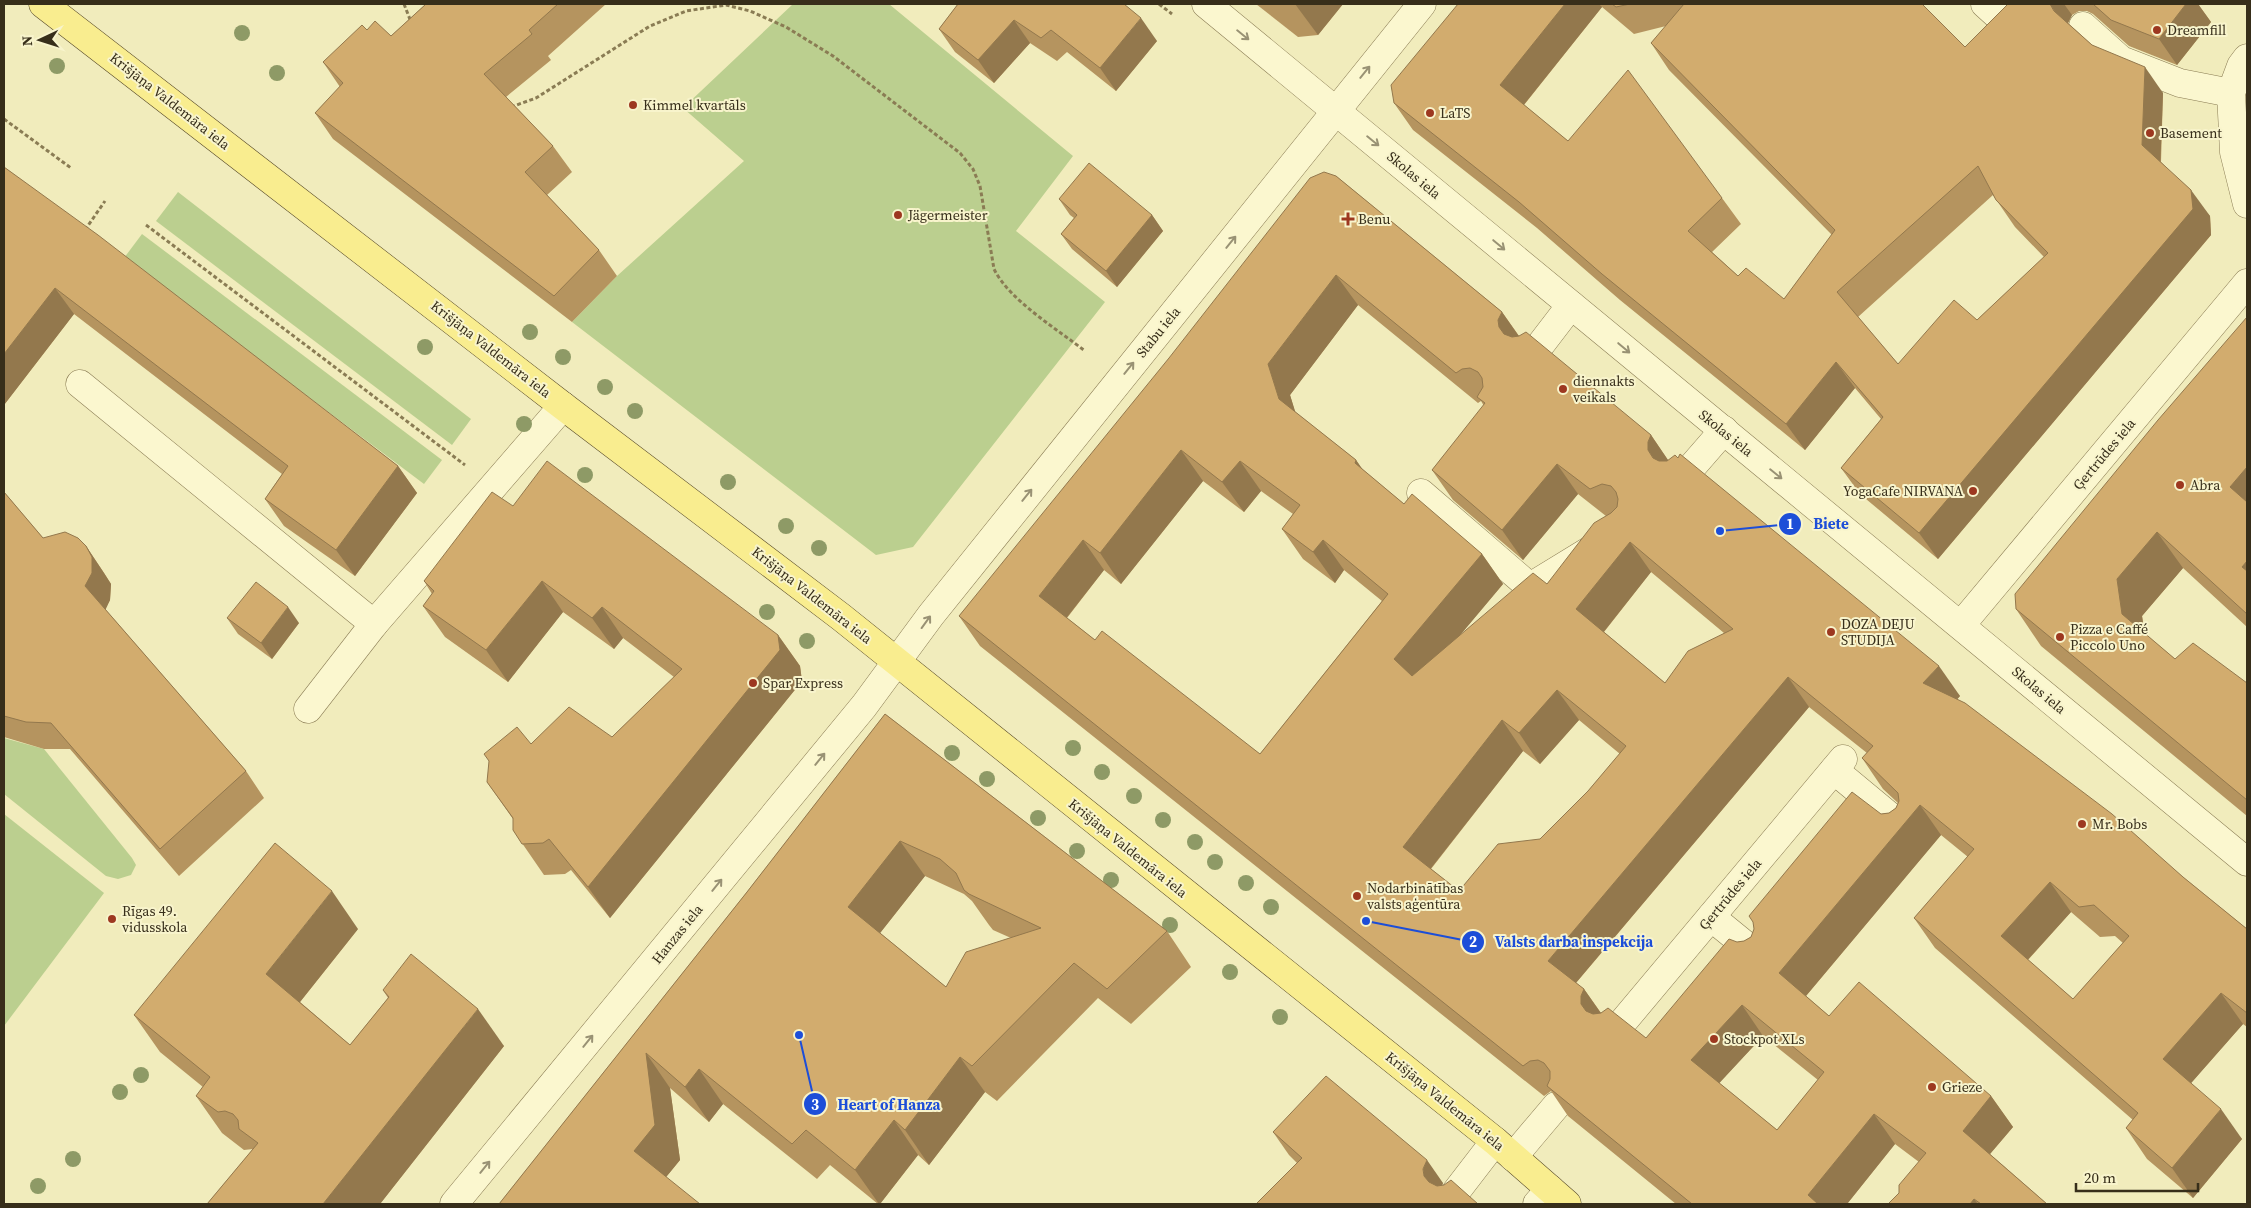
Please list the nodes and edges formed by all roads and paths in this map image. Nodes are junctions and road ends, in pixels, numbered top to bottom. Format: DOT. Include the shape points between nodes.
graph roads {
  1 [pos="43,4"];
  2 [pos="404,4"];
  3 [pos="1206,4"];
  4 [pos="1422,4"];
  5 [pos="1985,4"];
  6 [pos="2013,4"];
  7 [pos="2083,26"];
  8 [pos="414,30"];
  9 [pos="2247,58"];
  10 [pos="2231,93"];
  11 [pos="509,108"];
  12 [pos="1335,111"];
  13 [pos="4,120"];
  14 [pos="71,168"];
  15 [pos="105,201"];
  16 [pos="2247,204"];
  17 [pos="146,225"];
  18 [pos="81,236"];
  19 [pos="2247,282"];
  20 [pos="1571,305"];
  21 [pos="1085,351"];
  22 [pos="1535,352"];
  23 [pos="80,384"];
  24 [pos="563,406"];
  25 [pos="1724,430"];
  26 [pos="1684,476"];
  27 [pos="494,486"];
  28 [pos="1421,493"];
  29 [pos="1610,538"];
  30 [pos="374,624"];
  31 [pos="1960,625"];
  32 [pos="897,661"];
  33 [pos="308,708"];
  34 [pos="1905,829"];
  35 [pos="2247,862"];
  36 [pos="1711,917"];
  37 [pos="1760,957"];
  38 [pos="1617,1029"];
  39 [pos="1556,1106"];
  40 [pos="1504,1149"];
  41 [pos="1455,1193"];
  42 [pos="1552,1199"];
  43 [pos="454,1204"];
  1 -- 24 [label="main road, Krišjāņa Valdemāra iela"];
  2 -- 8 [label="path"];
  3 -- 12 [label="street, Skolas iela, one-way"];
  12 -- 4 [label="street, Stabu iela, one-way"];
  5 -- 6 [label="street" via="1996,14"];
  7 -- 10 [label="street" via="2120,60 2180,83"];
  9 -- 10 [label="street"];
  10 -- 16 [label="street" via="2234,152"];
  11 -- 21 [label="path" via="536,98 650,26 686,12 726,5 786,26 833,56 960,153 973,169 980,186 994,269 999,280"];
  12 -- 20 [label="street, Skolas iela, one-way"];
  32 -- 12 [label="street, Stabu iela, one-way"];
  13 -- 14 [label="path"];
  15 -- 18 [label="path"];
  17 -- 27 [label="path"];
  19 -- 31 [label="street, Ģertrūdes iela"];
  20 -- 22 [label="street"];
  20 -- 25 [label="street, Skolas iela, one-way"];
  23 -- 30 [label="street"];
  24 -- 27 [label="street"];
  24 -- 32 [label="main road, Krišjāņa Valdemāra iela"];
  25 -- 26 [label="street"];
  25 -- 31 [label="street, Skolas iela, one-way"];
  27 -- 30 [label="street"];
  28 -- 29 [label="street" via="1530,587"];
  30 -- 33 [label="street"];
  31 -- 35 [label="street, Skolas iela"];
  32 -- 40 [label="main road, Krišjāņa Valdemāra iela"];
  43 -- 32 [label="street, Hanzas iela, one-way" via="864,706"];
  34 -- 36 [label="street, Ģertrūdes iela" via="1838,765"];
  36 -- 37 [label="street"];
  36 -- 38 [label="street, Ģertrūdes iela"];
  39 -- 40 [label="street"];
  40 -- 41 [label="street"];
  40 -- 42 [label="main road, Krišjāņa Valdemāra iela"];
}
